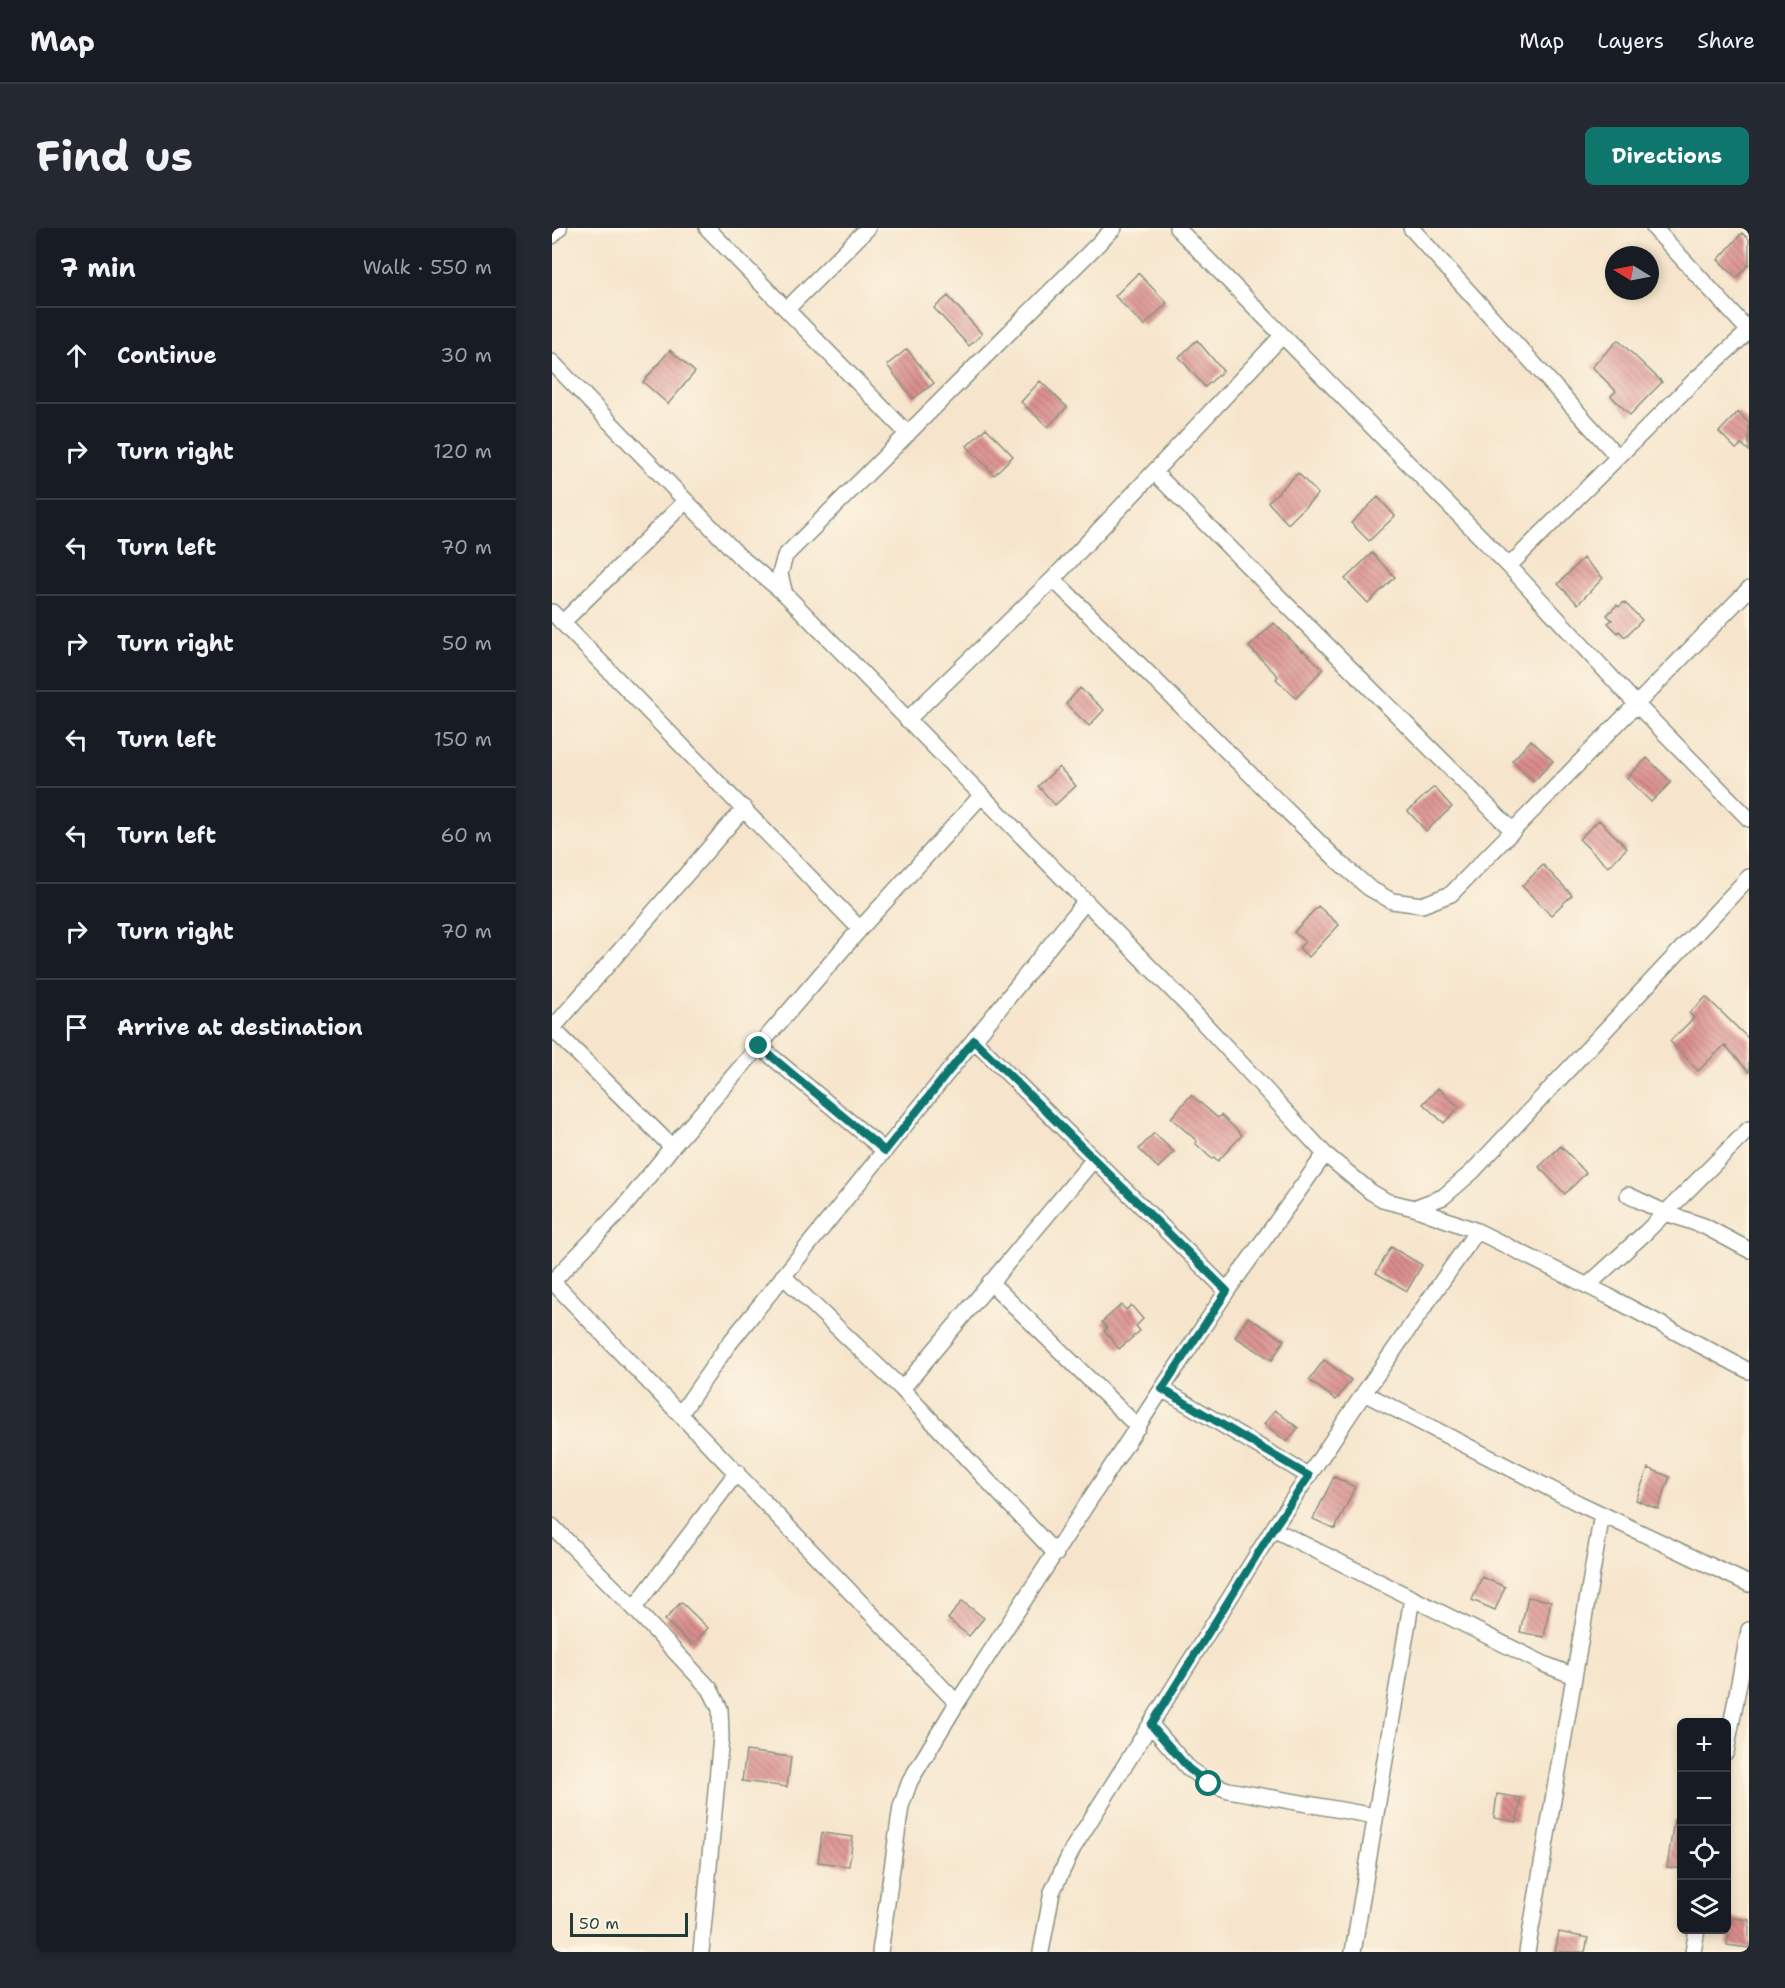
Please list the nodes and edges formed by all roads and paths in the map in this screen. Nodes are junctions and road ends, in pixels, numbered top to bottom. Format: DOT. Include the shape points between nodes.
graph roads {
  1 [pos="559,228"];
  2 [pos="707,228"];
  3 [pos="868,228"];
  4 [pos="1114,228"];
  5 [pos="1176,228"];
  6 [pos="1412,228"];
  7 [pos="1654,228"];
  8 [pos="552,236"];
  9 [pos="787,309"];
  10 [pos="1749,331"];
  11 [pos="1282,336"];
  12 [pos="552,362"];
  13 [pos="908,434"];
  14 [pos="1618,457"];
  15 [pos="1154,472"];
  16 [pos="685,502"];
  17 [pos="1509,566"];
  18 [pos="1053,579"];
  19 [pos="1749,589"];
  20 [pos="785,594"];
  21 [pos="557,617"];
  22 [pos="1637,705"];
  23 [pos="907,720"];
  24 [pos="981,796"];
  25 [pos="744,808"];
  26 [pos="1749,819"];
  27 [pos="1513,831"];
  28 [pos="1749,877"];
  29 [pos="1085,902"];
  30 [pos="860,928"];
  31 [pos="552,1028"];
  32 [pos="974,1040"];
  33 [pos="759,1046"];
  34 [pos="1749,1129"];
  35 [pos="672,1147"];
  36 [pos="885,1151"];
  37 [pos="1325,1154"];
  38 [pos="1094,1158"];
  39 [pos="1628,1195"];
  40 [pos="1414,1208"];
  41 [pos="1666,1213"];
  42 [pos="1477,1231"];
  43 [pos="1749,1250"];
  44 [pos="783,1276"];
  45 [pos="552,1282"];
  46 [pos="990,1282"];
  47 [pos="1587,1286"];
  48 [pos="1227,1291"];
  49 [pos="1749,1371"];
  50 [pos="902,1389"];
  51 [pos="1162,1389"];
  52 [pos="1364,1393"];
  53 [pos="681,1413"];
  54 [pos="1138,1427"];
  55 [pos="737,1472"];
  56 [pos="1309,1476"];
  57 [pos="1602,1514"];
  58 [pos="552,1526"];
  59 [pos="1273,1529"];
  60 [pos="1056,1554"];
  61 [pos="1749,1584"];
  62 [pos="1412,1598"];
  63 [pos="634,1608"];
  64 [pos="1749,1630"];
  65 [pos="1574,1676"];
  66 [pos="957,1703"];
  67 [pos="1151,1725"];
  68 [pos="1731,1725"];
  69 [pos="1375,1816"];
  70 [pos="1695,1934"];
  71 [pos="701,1952"];
  72 [pos="880,1952"];
  73 [pos="1041,1952"];
  74 [pos="1353,1952"];
  75 [pos="1527,1952"];
  76 [pos="1693,1952"];
  1 -- 8 [label="street"];
  2 -- 9 [label="street"];
  3 -- 9 [label="street"];
  4 -- 13 [label="street"];
  5 -- 11 [label="street"];
  6 -- 14 [label="street"];
  7 -- 10 [label="street"];
  9 -- 13 [label="street"];
  10 -- 14 [label="street"];
  11 -- 15 [label="street"];
  11 -- 17 [label="street"];
  12 -- 16 [label="street"];
  13 -- 20 [label="street" via="785,556 780,574"];
  14 -- 17 [label="street"];
  15 -- 18 [label="street"];
  15 -- 27 [label="street"];
  16 -- 20 [label="street" via="739,556"];
  16 -- 21 [label="street"];
  17 -- 22 [label="street"];
  18 -- 23 [label="street"];
  18 -- 27 [label="street" via="1339,862 1369,888 1392,901 1422,905 1451,894"];
  19 -- 22 [label="street"];
  20 -- 23 [label="street"];
  21 -- 25 [label="street"];
  22 -- 26 [label="street"];
  22 -- 27 [label="street"];
  23 -- 24 [label="street"];
  24 -- 29 [label="street"];
  24 -- 30 [label="street"];
  25 -- 30 [label="street"];
  25 -- 31 [label="street"];
  28 -- 40 [label="street" via="1472,1172 1443,1197"];
  29 -- 32 [label="street"];
  29 -- 37 [label="street"];
  30 -- 33 [label="street"];
  31 -- 35 [label="street"];
  32 -- 36 [label="street"];
  32 -- 38 [label="street"];
  33 -- 35 [label="street"];
  33 -- 36 [label="street"];
  34 -- 41 [label="street"];
  35 -- 45 [label="street" via="623,1209"];
  36 -- 44 [label="street"];
  37 -- 40 [label="street" via="1371,1192 1386,1201"];
  37 -- 48 [label="street"];
  38 -- 46 [label="street"];
  38 -- 48 [label="street"];
  39 -- 41 [label="street"];
  40 -- 42 [label="street"];
  41 -- 43 [label="street" via="1704,1226"];
  41 -- 47 [label="street"];
  42 -- 47 [label="street"];
  42 -- 52 [label="street"];
  44 -- 50 [label="street"];
  44 -- 53 [label="street"];
  45 -- 53 [label="street"];
  46 -- 50 [label="street"];
  46 -- 54 [label="street"];
  47 -- 49 [label="street"];
  48 -- 51 [label="street"];
  50 -- 60 [label="street"];
  51 -- 54 [label="street"];
  51 -- 56 [label="street"];
  52 -- 56 [label="street"];
  52 -- 57 [label="street"];
  53 -- 55 [label="street"];
  54 -- 60 [label="street"];
  55 -- 63 [label="street"];
  55 -- 66 [label="street"];
  56 -- 59 [label="street"];
  57 -- 61 [label="street"];
  57 -- 65 [label="street"];
  58 -- 63 [label="street"];
  59 -- 62 [label="street"];
  59 -- 67 [label="street"];
  60 -- 66 [label="street"];
  62 -- 65 [label="street"];
  62 -- 69 [label="street"];
  63 -- 71 [label="street" via="710,1689 720,1709 720,1749"];
  64 -- 68 [label="street"];
  65 -- 75 [label="street"];
  66 -- 72 [label="street" via="910,1781 901,1806"];
  67 -- 69 [label="street" via="1189,1769 1209,1784"];
  67 -- 73 [label="street" via="1073,1848 1052,1892"];
  69 -- 74 [label="street"];
  70 -- 76 [label="street"];
}
